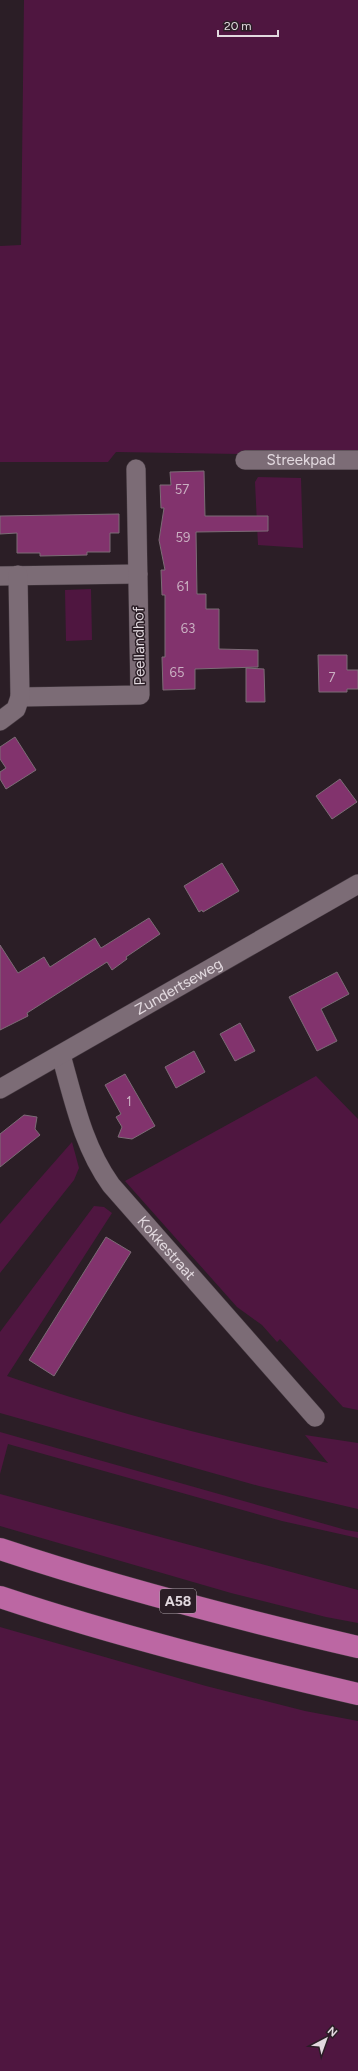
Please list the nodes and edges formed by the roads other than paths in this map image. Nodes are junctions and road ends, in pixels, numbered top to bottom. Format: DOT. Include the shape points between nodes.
graph roads {
  1 [pos="245,460"];
  2 [pos="358,460"];
  3 [pos="136,469"];
  4 [pos="138,574"];
  5 [pos="9,576"];
  6 [pos="20,698"];
  7 [pos="0,721"];
  8 [pos="358,884"];
  9 [pos="61,1056"];
  10 [pos="0,1089"];
  11 [pos="315,1417"];
  12 [pos="0,1549"];
  13 [pos="0,1597"];
  14 [pos="358,1647"];
  15 [pos="358,1694"];
  1 -- 2 [label="street, Streekpad"];
  3 -- 4 [label="street, Peellandhof"];
  4 -- 5 [label="street"];
  4 -- 6 [label="street, Peellandhof" via="140,695"];
  5 -- 6 [label="street"];
  6 -- 7 [label="street" via="16,709"];
  8 -- 9 [label="street, Zundertseweg"];
  9 -- 10 [label="street, Zundertseweg"];
  9 -- 11 [label="street, Kokkestraat" via="87,1143 97,1165 111,1185"];
  12 -- 14 [label="highway, A58" via="53,1567 270,1626"];
  13 -- 15 [label="highway" via="264,1672"];
}
